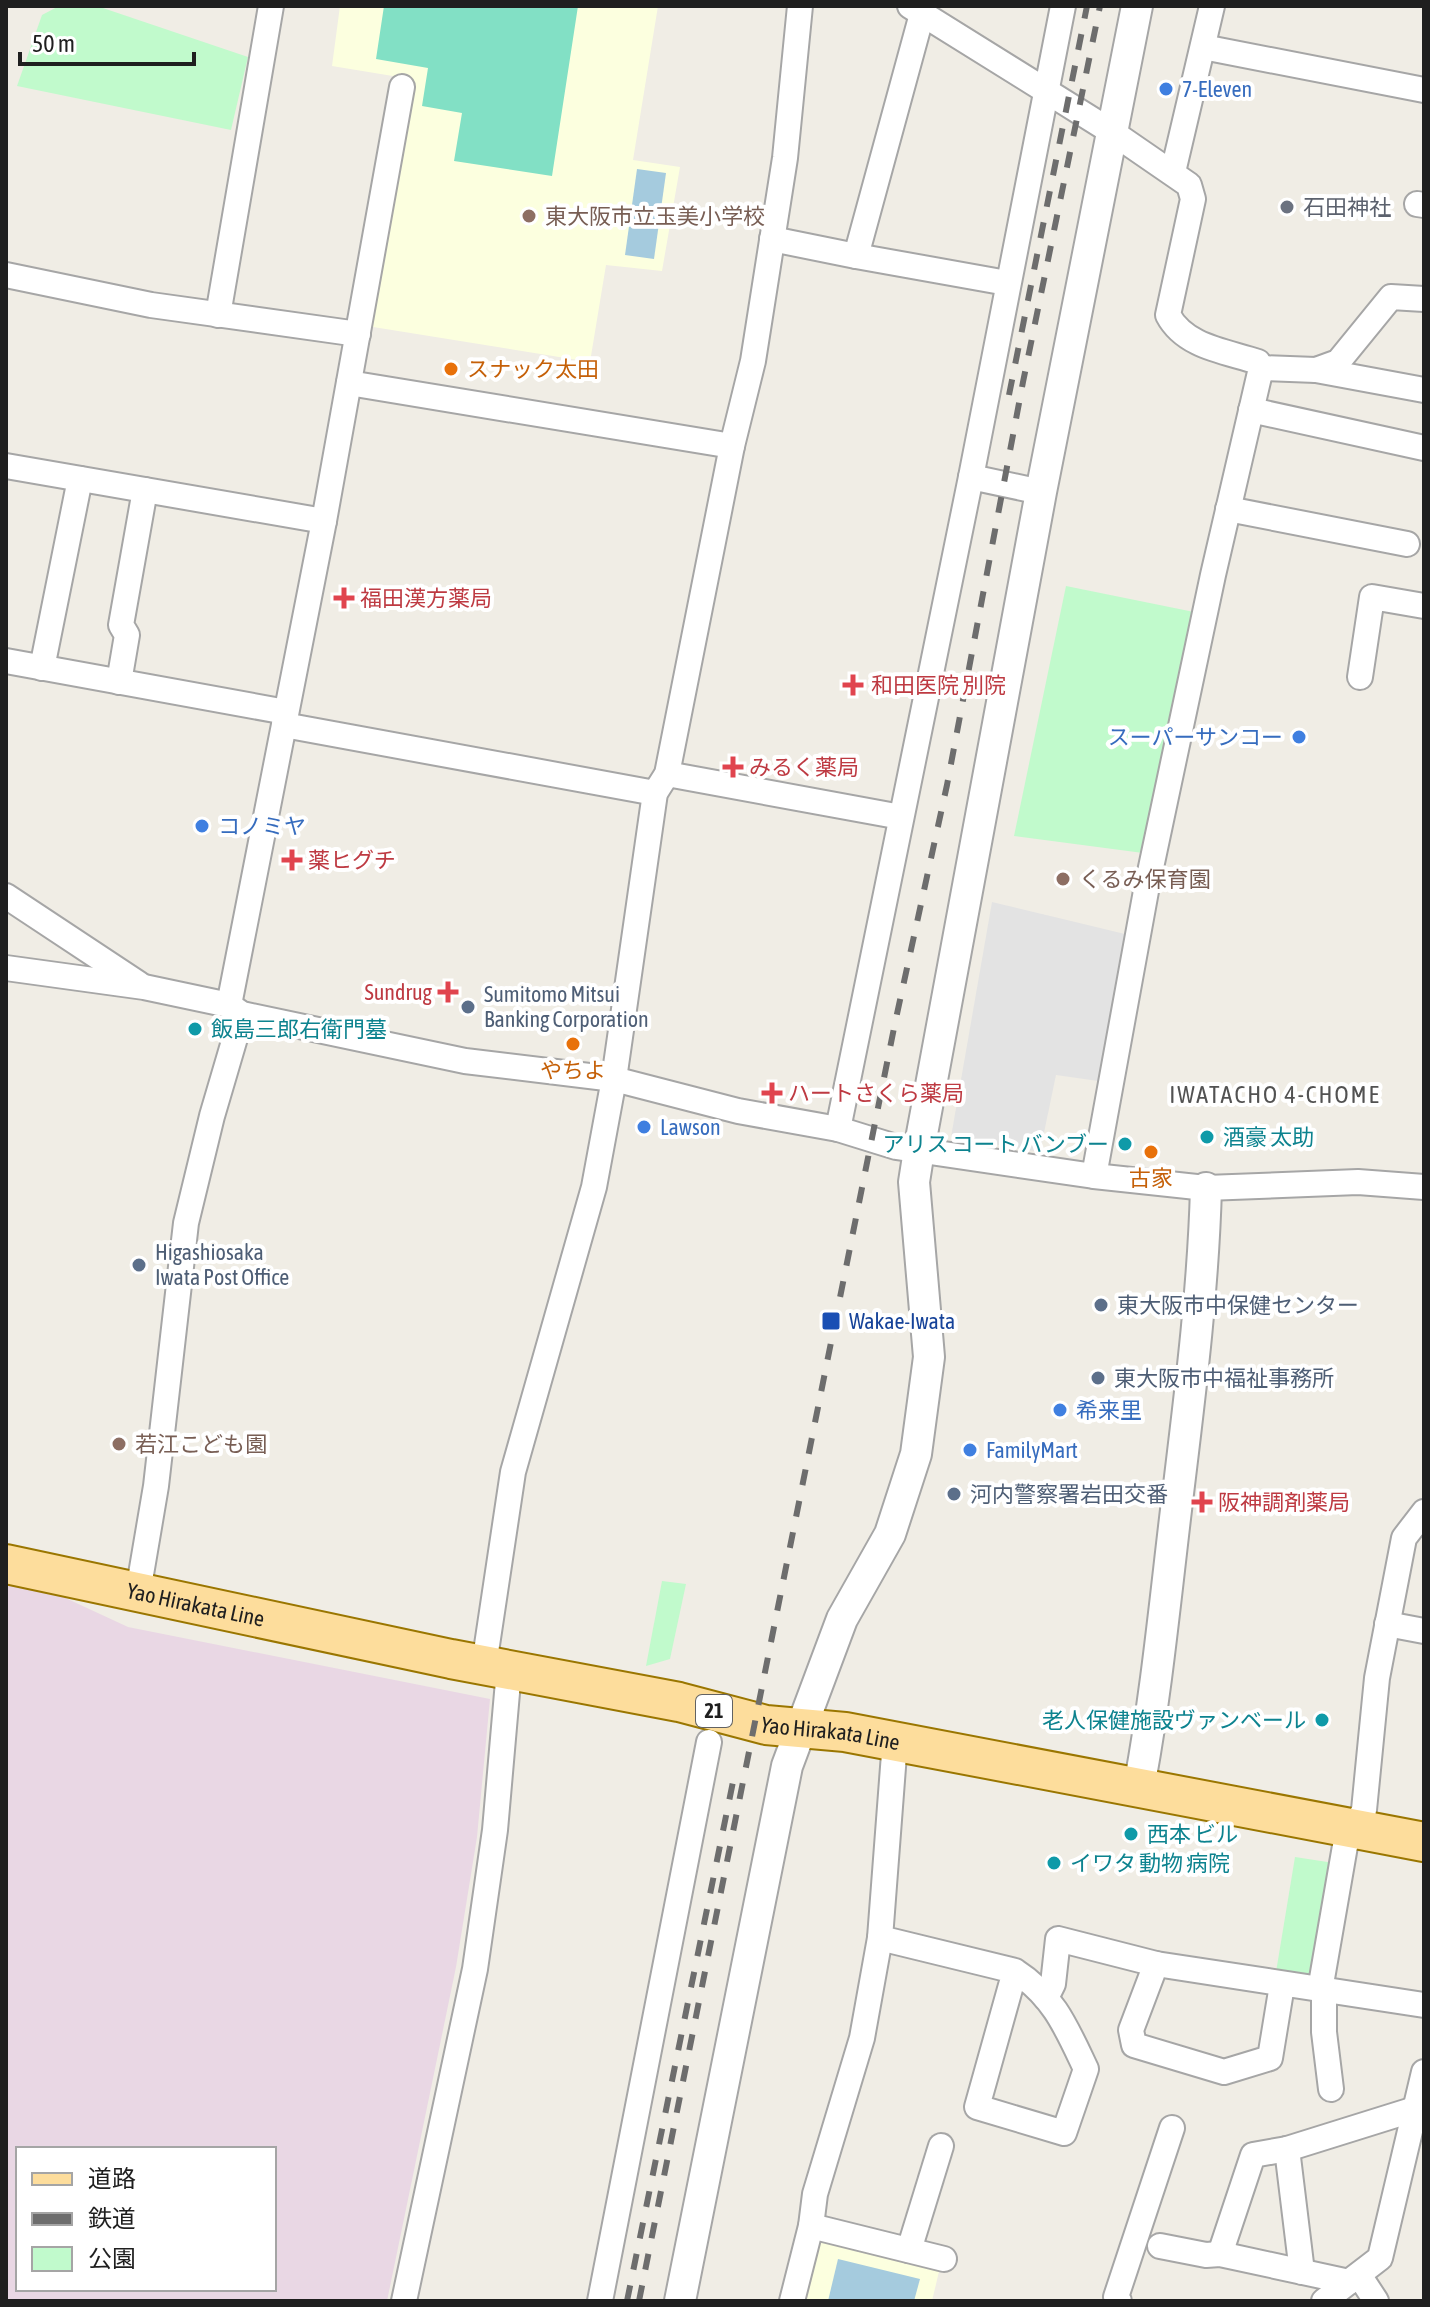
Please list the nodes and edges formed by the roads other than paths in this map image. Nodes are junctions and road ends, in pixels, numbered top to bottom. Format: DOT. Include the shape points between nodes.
graph roads {
  1 [pos="271,6"];
  2 [pos="800,6"];
  3 [pos="1063,6"];
  4 [pos="1137,6"];
  5 [pos="1212,6"];
  6 [pos="916,10"];
  7 [pos="1203,47"];
  8 [pos="402,87"];
  9 [pos="1046,90"];
  10 [pos="1424,90"];
  11 [pos="1112,132"];
  12 [pos="1173,172"];
  13 [pos="772,239"];
  14 [pos="856,256"];
  15 [pos="6,275"];
  16 [pos="1007,283"];
  17 [pos="1424,299"];
  18 [pos="218,315"];
  19 [pos="358,334"];
  20 [pos="1261,368"];
  21 [pos="1316,370"];
  22 [pos="349,383"];
  23 [pos="1424,390"];
  24 [pos="1251,410"];
  25 [pos="732,446"];
  26 [pos="1424,448"];
  27 [pos="6,466"];
  28 [pos="971,477"];
  29 [pos="80,479"];
  30 [pos="145,490"];
  31 [pos="1041,492"];
  32 [pos="1228,509"];
  33 [pos="324,521"];
  34 [pos="1407,544"];
  35 [pos="1424,606"];
  36 [pos="6,661"];
  37 [pos="42,668"];
  38 [pos="1360,677"];
  39 [pos="119,682"];
  40 [pos="285,718"];
  41 [pos="661,783"];
  42 [pos="901,817"];
  43 [pos="6,896"];
  44 [pos="6,968"];
  45 [pos="144,987"];
  46 [pos="236,1009"];
  47 [pos="614,1079"];
  48 [pos="838,1129"];
  49 [pos="919,1150"];
  50 [pos="1094,1176"];
  51 [pos="1424,1187"];
  52 [pos="1206,1188"];
  53 [pos="1424,1512"];
  54 [pos="6,1564"];
  55 [pos="138,1592"];
  56 [pos="1387,1624"];
  57 [pos="1424,1631"];
  58 [pos="497,1667"];
  59 [pos="800,1729"];
  60 [pos="895,1741"];
  61 [pos="709,1742"];
  62 [pos="1139,1787"];
  63 [pos="1354,1830"];
  64 [pos="1424,1842"];
  65 [pos="880,1938"];
  66 [pos="1156,1964"];
  67 [pos="1015,1971"];
  68 [pos="1282,1985"];
  69 [pos="1322,1991"];
  70 [pos="1046,1998"];
  71 [pos="1424,2005"];
  72 [pos="1424,2072"];
  73 [pos="1331,2089"];
  74 [pos="1415,2109"];
  75 [pos="1172,2128"];
  76 [pos="941,2146"];
  77 [pos="1287,2149"];
  78 [pos="811,2226"];
  79 [pos="1160,2246"];
  80 [pos="909,2250"];
  81 [pos="1220,2254"];
  82 [pos="944,2259"];
  83 [pos="1302,2272"];
  84 [pos="1354,2278"];
  85 [pos="404,2301"];
  86 [pos="600,2301"];
  87 [pos="680,2301"];
  88 [pos="792,2301"];
  89 [pos="1119,2301"];
  90 [pos="1324,2301"];
  91 [pos="1376,2301"];
  1 -- 18 [label="street"];
  2 -- 13 [label="street"];
  3 -- 9 [label="street"];
  4 -- 11 [label="street"];
  5 -- 7 [label="street"];
  6 -- 9 [label="street"];
  6 -- 14 [label="street"];
  7 -- 10 [label="street"];
  7 -- 12 [label="street"];
  8 -- 19 [label="street"];
  9 -- 11 [label="street"];
  9 -- 16 [label="street"];
  11 -- 12 [label="street"];
  11 -- 31 [label="street"];
  12 -- 20 [label="street" via="1189,185 1193,199 1168,315 1190,340 1258,362"];
  13 -- 14 [label="street"];
  13 -- 25 [label="street" via="753,361"];
  14 -- 16 [label="street"];
  15 -- 18 [label="street"];
  16 -- 28 [label="street"];
  17 -- 21 [label="street" via="1391,297 1338,362"];
  18 -- 19 [label="street"];
  19 -- 22 [label="street"];
  20 -- 21 [label="street"];
  20 -- 24 [label="street"];
  21 -- 23 [label="street"];
  22 -- 25 [label="street"];
  22 -- 33 [label="street"];
  24 -- 26 [label="street"];
  24 -- 32 [label="street"];
  25 -- 41 [label="street"];
  27 -- 29 [label="street"];
  28 -- 31 [label="street"];
  28 -- 42 [label="street"];
  29 -- 30 [label="street"];
  29 -- 37 [label="street"];
  30 -- 33 [label="street"];
  30 -- 39 [label="street" via="121,625 127,635"];
  31 -- 49 [label="street"];
  32 -- 34 [label="street"];
  32 -- 50 [label="street" via="1146,891"];
  33 -- 40 [label="street"];
  35 -- 38 [label="street" via="1372,597"];
  36 -- 37 [label="street"];
  37 -- 39 [label="street"];
  39 -- 40 [label="street"];
  40 -- 41 [label="street"];
  40 -- 46 [label="street"];
  41 -- 42 [label="street"];
  41 -- 47 [label="street"];
  42 -- 48 [label="street"];
  43 -- 45 [label="street"];
  44 -- 45 [label="street"];
  45 -- 46 [label="street"];
  46 -- 47 [label="street" via="465,1061"];
  46 -- 55 [label="street" via="186,1223 156,1486"];
  47 -- 48 [label="street" via="738,1111"];
  47 -- 58 [label="street" via="594,1187 513,1472"];
  48 -- 49 [label="street"];
  49 -- 50 [label="street"];
  49 -- 59 [label="street" via="914,1182 929,1357 916,1454 890,1534 842,1619"];
  50 -- 52 [label="street"];
  51 -- 52 [label="street" via="1358,1182"];
  52 -- 62 [label="street" via="1196,1342"];
  53 -- 56 [label="street" via="1404,1538"];
  54 -- 55 [label="main road, Yao Hirakata Line / 21"];
  55 -- 58 [label="main road, Yao Hirakata Line / 21"];
  56 -- 57 [label="street"];
  56 -- 63 [label="street" via="1364,1810"];
  58 -- 59 [label="main road, Yao Hirakata Line / 21"];
  58 -- 85 [label="street" via="495,1830 475,1969"];
  59 -- 60 [label="main road, Yao Hirakata Line / 21"];
  59 -- 87 [label="street" via="787,1766"];
  60 -- 62 [label="main road, Yao Hirakata Line / 21"];
  60 -- 65 [label="street"];
  61 -- 86 [label="street"];
  62 -- 63 [label="main road, Yao Hirakata Line / 21"];
  63 -- 64 [label="main road, Yao Hirakata Line / 21"];
  63 -- 69 [label="street" via="1345,1846"];
  65 -- 67 [label="street"];
  65 -- 78 [label="street" via="862,2038 815,2194"];
  66 -- 68 [label="street"];
  66 -- 68 [label="street" via="1131,2030 1134,2045 1224,2072 1270,2058"];
  66 -- 70 [label="street" via="1058,1939 1053,1984"];
  67 -- 70 [label="street"];
  67 -- 70 [label="street" via="977,2107 1064,2133 1086,2069 1058,2011"];
  68 -- 69 [label="street"];
  69 -- 71 [label="street"];
  69 -- 73 [label="street"];
  72 -- 74 [label="street"];
  74 -- 77 [label="street"];
  74 -- 84 [label="street" via="1380,2258"];
  75 -- 89 [label="street" via="1116,2297"];
  76 -- 80 [label="street"];
  77 -- 81 [label="street" via="1253,2155"];
  77 -- 83 [label="street"];
  78 -- 80 [label="street"];
  78 -- 88 [label="street"];
  79 -- 81 [label="street"];
  80 -- 82 [label="street"];
  81 -- 83 [label="street"];
  83 -- 84 [label="street"];
  84 -- 90 [label="street"];
  84 -- 91 [label="street"];
}
